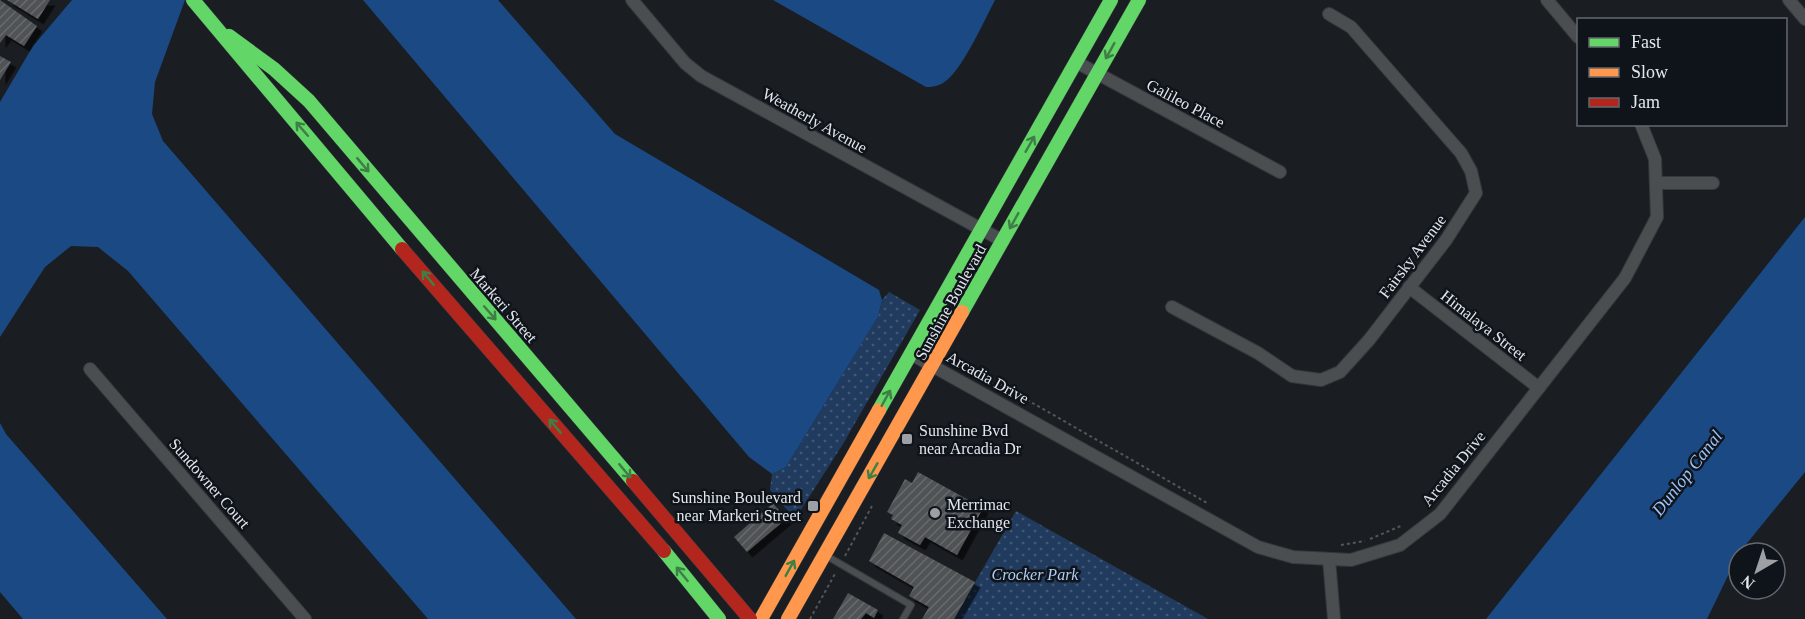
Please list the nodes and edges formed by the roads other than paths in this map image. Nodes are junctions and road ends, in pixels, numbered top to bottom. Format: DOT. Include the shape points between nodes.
graph roads {
  1 [pos="193,0"];
  2 [pos="632,0"];
  3 [pos="1111,0"];
  4 [pos="1138,0"];
  5 [pos="1547,0"];
  6 [pos="1789,0"];
  7 [pos="1329,14"];
  8 [pos="1805,19"];
  9 [pos="1577,36"];
  10 [pos="240,50"];
  11 [pos="1076,62"];
  12 [pos="274,69"];
  13 [pos="1097,74"];
  14 [pos="262,82"];
  15 [pos="1642,126"];
  16 [pos="1280,172"];
  17 [pos="1656,183"];
  18 [pos="1713,183"];
  19 [pos="980,231"];
  20 [pos="1003,241"];
  21 [pos="1409,287"];
  22 [pos="1172,307"];
  23 [pos="910,354"];
  24 [pos="532,363"];
  25 [pos="933,365"];
  26 [pos="90,369"];
  27 [pos="514,379"];
  28 [pos="1539,388"];
  29 [pos="825,555"];
  30 [pos="1329,559"];
  31 [pos="305,619"];
  32 [pos="719,619"];
  33 [pos="750,619"];
  34 [pos="761,619"];
  35 [pos="788,619"];
  36 [pos="903,619"];
  37 [pos="1334,619"];
  1 -- 10 [label="main road, Markeri Street"];
  2 -- 19 [label="street, Weatherly Avenue" via="685,63 701,76"];
  3 -- 11 [label="main road, Sunshine Boulevard"];
  4 -- 13 [label="main road, Sunshine Boulevard, one-way"];
  5 -- 9 [label="street"];
  6 -- 8 [label="street"];
  7 -- 21 [label="street, Fairsky Avenue" via="1352,27 1461,153 1472,171 1476,193 1472,202"];
  10 -- 12 [label="main road, Markeri Street"];
  10 -- 14 [label="main road, Markeri Street"];
  11 -- 13 [label="street, Galileo Place"];
  19 -- 11 [label="main road, Sunshine Boulevard, one-way"];
  12 -- 14 [label="main road"];
  12 -- 24 [label="main road, Markeri Street, one-way" via="316,109"];
  13 -- 16 [label="street, Galileo Place"];
  13 -- 20 [label="main road, Sunshine Boulevard, one-way"];
  27 -- 14 [label="main road, Markeri Street, one-way"];
  15 -- 17 [label="street, Arcadia Drive" via="1654,159"];
  17 -- 18 [label="street"];
  17 -- 28 [label="street, Arcadia Drive" via="1657,217 1625,278"];
  19 -- 20 [label="street, Weatherly Avenue"];
  19 -- 23 [label="main road, Sunshine Boulevard"];
  20 -- 25 [label="main road, Sunshine Boulevard"];
  21 -- 22 [label="street, Fairsky Avenue" via="1340,372 1321,380 1292,376"];
  21 -- 28 [label="street, Himalaya Street"];
  23 -- 25 [label="street, Arcadia Drive"];
  34 -- 23 [label="main road, Sunshine Boulevard, one-way"];
  24 -- 27 [label="main road"];
  24 -- 33 [label="main road, Markeri Street, one-way"];
  25 -- 29 [label="main road, Sunshine Boulevard, one-way"];
  25 -- 30 [label="street, Arcadia Drive" via="1258,547 1293,557"];
  26 -- 31 [label="street, Sundowner Court"];
  32 -- 27 [label="main road, Markeri Street, one-way" via="647,530"];
  28 -- 30 [label="street, Arcadia Drive" via="1440,514 1400,545 1351,560"];
  29 -- 35 [label="main road, Sunshine Boulevard"];
  29 -- 36 [label="lane" via="911,605"];
  30 -- 37 [label="street"];
}
